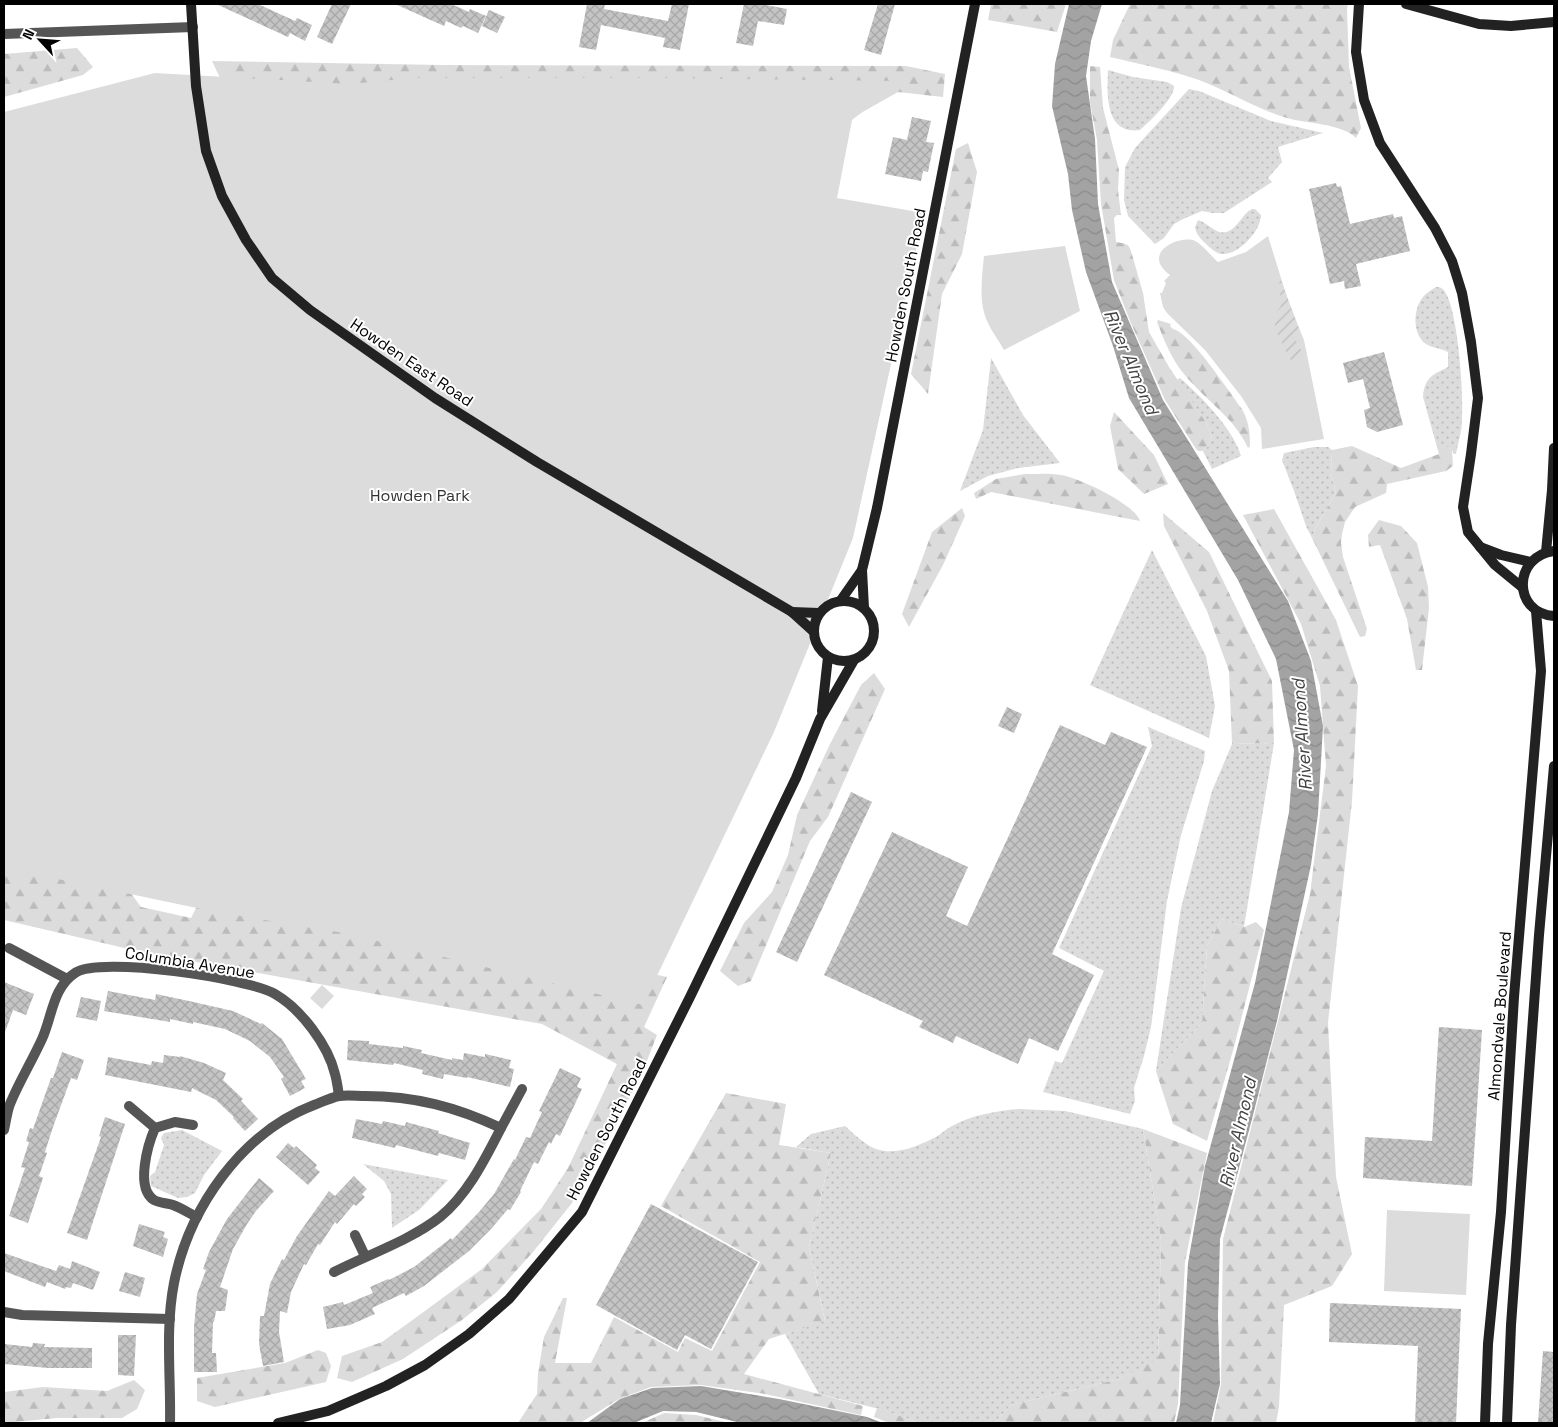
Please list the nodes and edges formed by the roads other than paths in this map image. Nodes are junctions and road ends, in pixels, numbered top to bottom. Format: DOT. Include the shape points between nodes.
graph roads {
  1 [pos="191,4"];
  2 [pos="975,4"];
  3 [pos="1359,4"];
  4 [pos="1406,4"];
  5 [pos="1554,22"];
  6 [pos="193,27"];
  7 [pos="4,34"];
  8 [pos="1554,448"];
  9 [pos="1478,546"];
  10 [pos="1550,552"];
  11 [pos="1531,562"];
  12 [pos="862,570"];
  13 [pos="1523,588"];
  14 [pos="841,600"];
  15 [pos="864,608"];
  16 [pos="1536,611"];
  17 [pos="792,612"];
  18 [pos="819,613"];
  19 [pos="1554,616"];
  20 [pos="813,631"];
  21 [pos="828,657"];
  22 [pos="854,660"];
  23 [pos="820,719"];
  24 [pos="1554,766"];
  25 [pos="9,948"];
  26 [pos="67,978"];
  27 [pos="522,1089"];
  28 [pos="339,1096"];
  29 [pos="6,1105"];
  30 [pos="129,1106"];
  31 [pos="193,1125"];
  32 [pos="156,1128"];
  33 [pos="501,1128"];
  34 [pos="4,1130"];
  35 [pos="197,1217"];
  36 [pos="355,1235"];
  37 [pos="365,1256"];
  38 [pos="334,1272"];
  39 [pos="4,1312"];
  40 [pos="170,1319"];
  41 [pos="170,1423"];
  42 [pos="278,1423"];
  43 [pos="1485,1423"];
  44 [pos="1507,1423"];
  1 -- 6 [label="street, Howden East Road"];
  2 -- 12 [label="street, Howden South Road" via="877,508"];
  3 -- 9 [label="street" via="1356,52 1364,100 1380,143 1435,228 1452,261 1462,292 1478,398 1463,507 1468,532"];
  4 -- 5 [label="street" via="1479,24 1510,26"];
  6 -- 7 [label="street"];
  6 -- 17 [label="street, Howden East Road" via="196,86 206,151 222,196 272,278 310,310 435,398"];
  8 -- 10 [label="street"];
  9 -- 11 [label="street"];
  9 -- 13 [label="street"];
  10 -- 11 [label="street"];
  11 -- 13 [label="street" via="1526,569"];
  12 -- 14 [label="street, Howden South Road"];
  12 -- 15 [label="street, Howden South Road"];
  13 -- 16 [label="street" via="1525,597"];
  14 -- 15 [label="street"];
  14 -- 18 [label="street, Howden South Road"];
  15 -- 22 [label="street, Howden South Road" via="874,626 874,634 868,650"];
  16 -- 19 [label="street"];
  16 -- 43 [label="street, Almondvale Boulevard" via="1541,671 1514,997 1501,1212 1488,1344"];
  17 -- 18 [label="street, Howden East Road"];
  17 -- 20 [label="street, Howden East Road"];
  18 -- 20 [label="street"];
  20 -- 21 [label="street" via="817,646"];
  21 -- 22 [label="street" via="836,661"];
  21 -- 23 [label="street, Howden South Road"];
  22 -- 23 [label="street, Howden South Road"];
  23 -- 42 [label="street, Howden South Road" via="796,778 582,1212 509,1299 469,1334 432,1360 386,1386 328,1411"];
  24 -- 44 [label="street" via="1511,1325"];
  25 -- 26 [label="street"];
  26 -- 28 [label="street, Columbia Avenue" via="88,968 118,966 211,977 249,984 274,993 297,1011 324,1046 335,1072"];
  26 -- 29 [label="street" via="57,995 43,1037"];
  27 -- 33 [label="street"];
  28 -- 33 [label="street" via="415,1099 448,1107"];
  28 -- 35 [label="street" via="297,1112 260,1136 220,1179"];
  29 -- 34 [label="street"];
  30 -- 32 [label="street"];
  31 -- 32 [label="street" via="175,1122"];
  32 -- 35 [label="street" via="145,1165 145,1190 154,1200 174,1205"];
  33 -- 37 [label="street" via="466,1189 440,1216 406,1238"];
  35 -- 40 [label="street" via="174,1283"];
  36 -- 37 [label="street"];
  37 -- 38 [label="street"];
  39 -- 40 [label="street"];
  40 -- 41 [label="street"];
}
